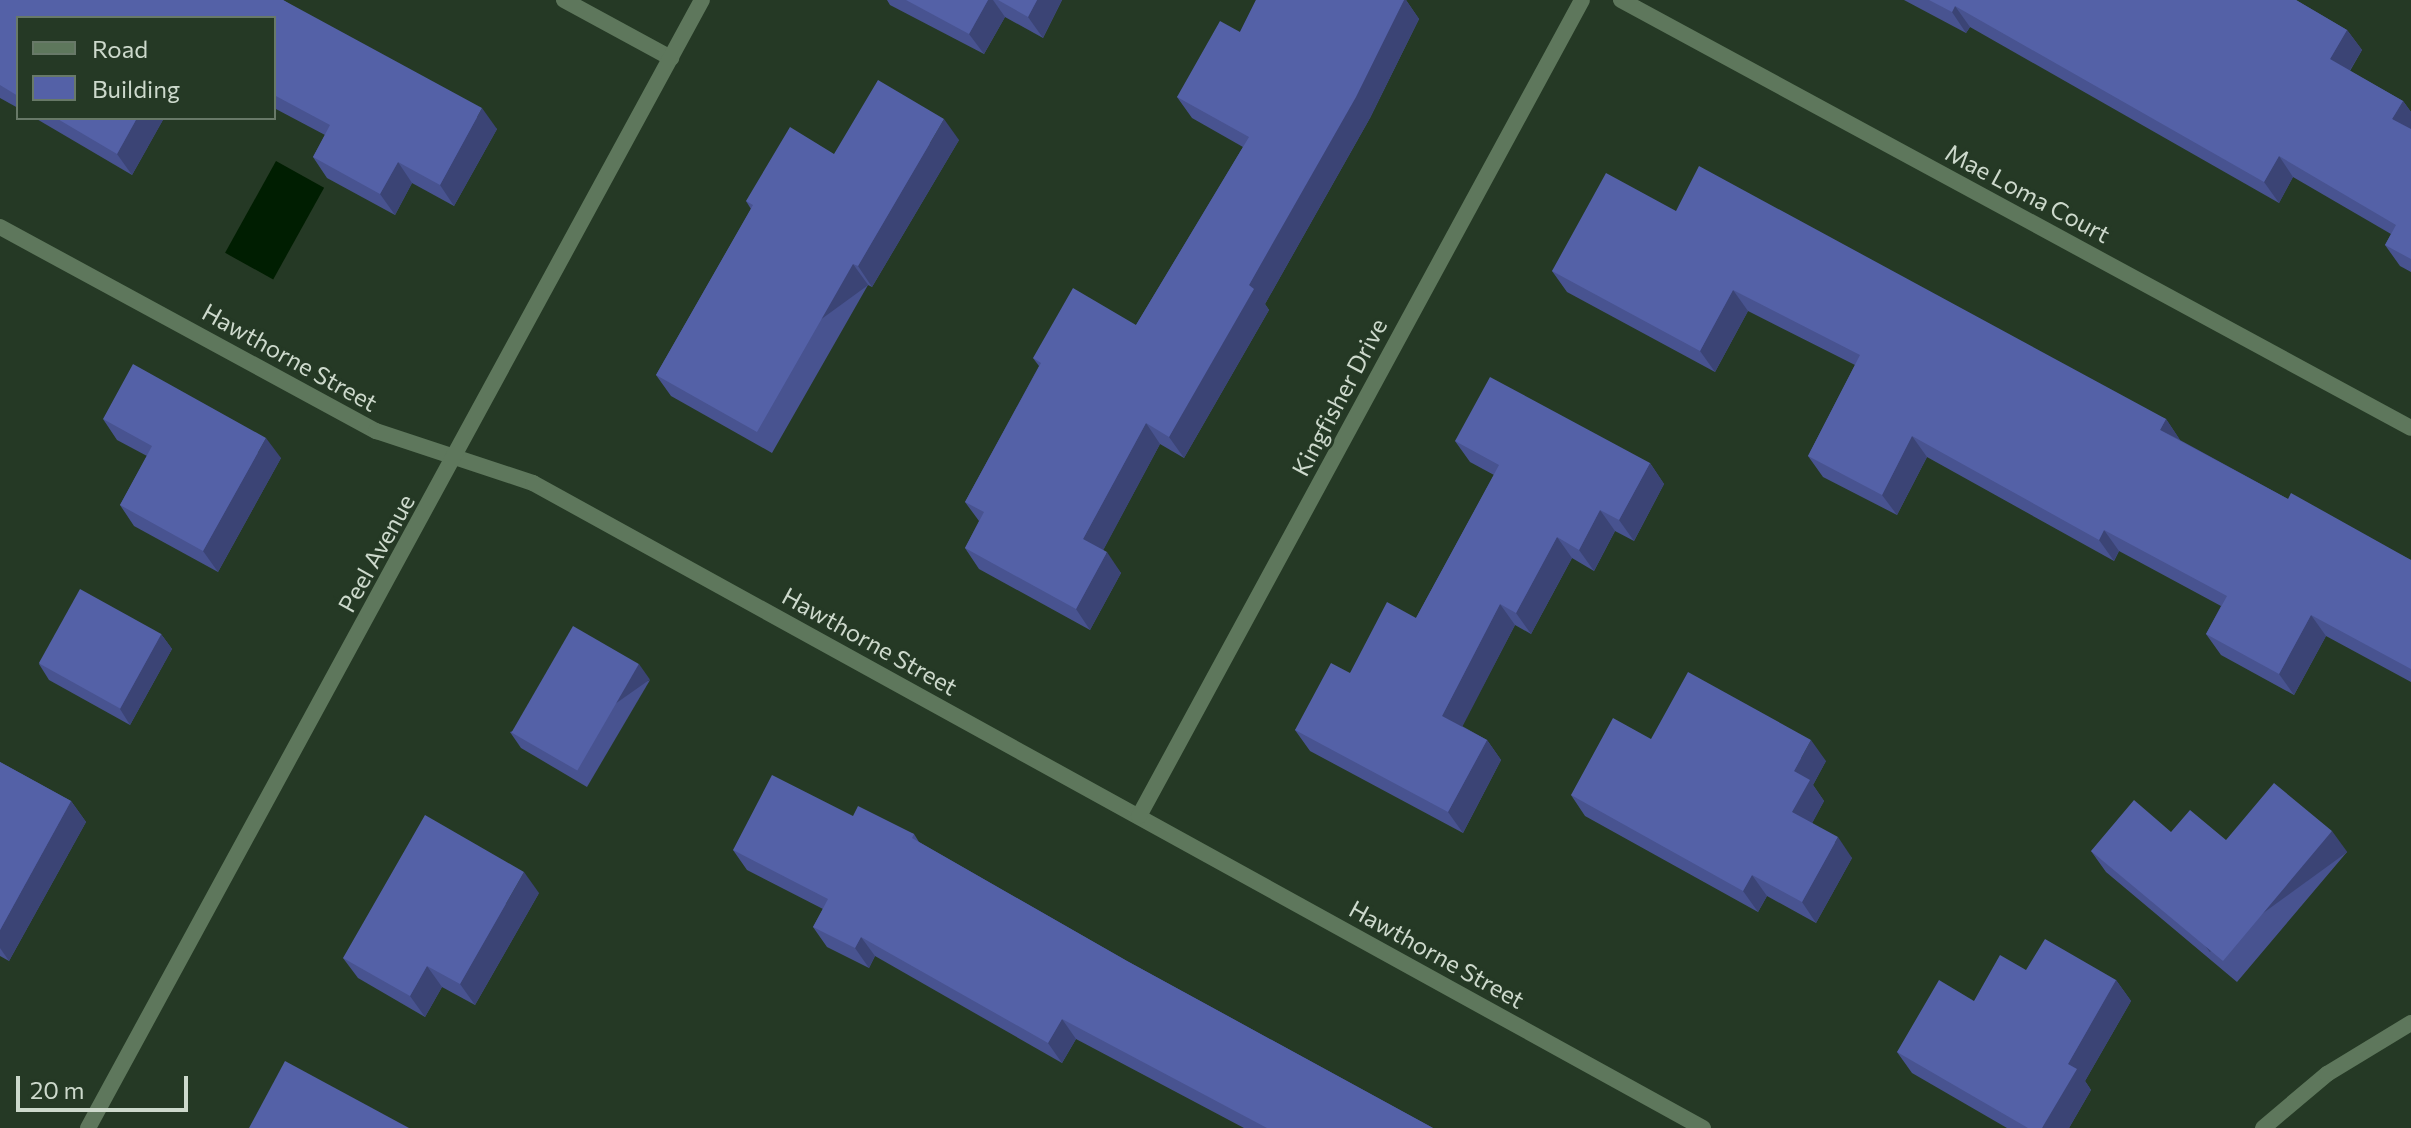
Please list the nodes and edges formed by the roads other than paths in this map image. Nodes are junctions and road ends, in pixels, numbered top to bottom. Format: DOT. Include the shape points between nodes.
graph roads {
  1 [pos="564,0"];
  2 [pos="702,0"];
  3 [pos="1582,0"];
  4 [pos="1621,0"];
  5 [pos="671,58"];
  6 [pos="0,227"];
  7 [pos="2411,428"];
  8 [pos="456,457"];
  9 [pos="1139,816"];
  10 [pos="2411,1023"];
  11 [pos="88,1128"];
  12 [pos="1703,1128"];
  13 [pos="2263,1128"];
  1 -- 5 [label="street"];
  2 -- 5 [label="street, Peel Avenue"];
  3 -- 9 [label="street, Kingfisher Drive"];
  4 -- 7 [label="street, Mae Loma Court"];
  5 -- 8 [label="street, Peel Avenue"];
  6 -- 8 [label="street, Hawthorne Street" via="376,431"];
  8 -- 9 [label="street, Hawthorne Street" via="533,483"];
  8 -- 11 [label="street, Peel Avenue"];
  9 -- 12 [label="street, Hawthorne Street"];
  10 -- 13 [label="street" via="2327,1074"];
}
